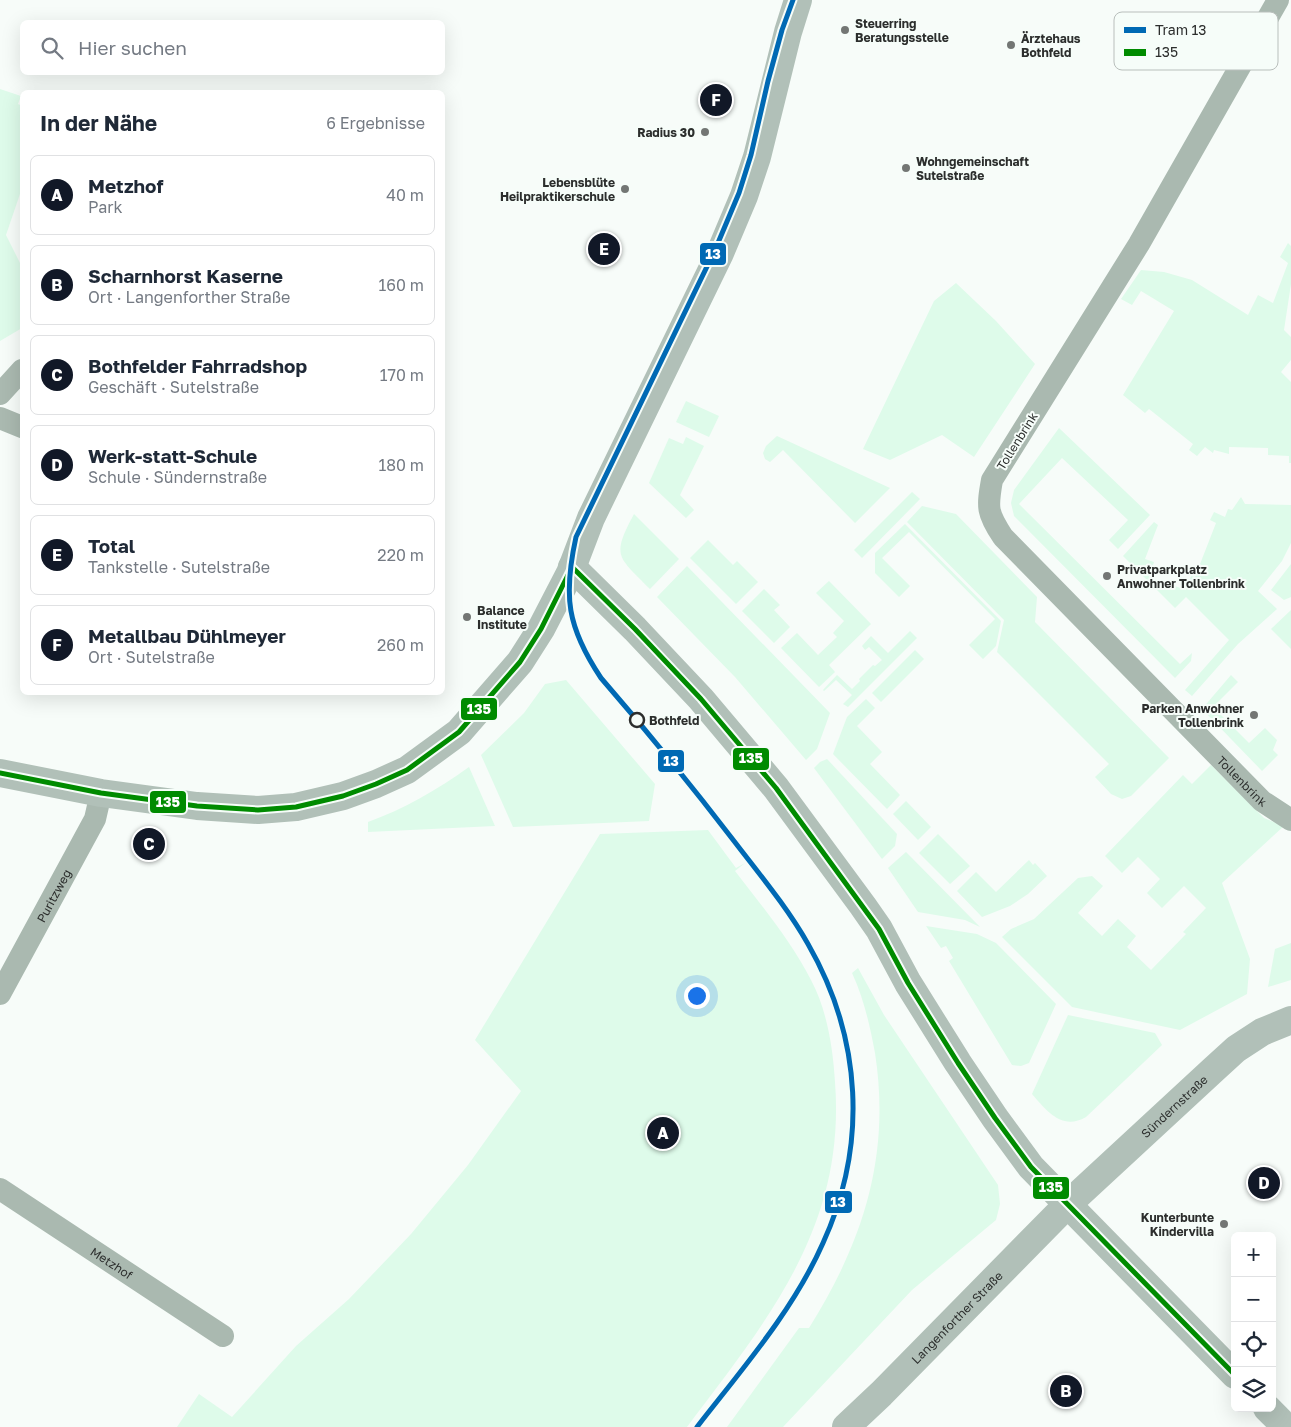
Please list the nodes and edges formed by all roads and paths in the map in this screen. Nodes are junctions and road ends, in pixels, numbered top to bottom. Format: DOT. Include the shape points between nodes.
graph roads {
  1 [pos="798,0"];
  2 [pos="1278,0"];
  3 [pos="1271,12"];
  4 [pos="1238,70"];
  5 [pos="20,372"];
  6 [pos="0,394"];
  7 [pos="0,418"];
  8 [pos="20,426"];
  9 [pos="572,567"];
  10 [pos="0,773"];
  11 [pos="101,793"];
  12 [pos="1291,820"];
  13 [pos="0,994"];
  14 [pos="1291,1020"];
  15 [pos="0,1189"];
  16 [pos="1067,1206"];
  17 [pos="223,1336"];
  18 [pos="1231,1371"];
  19 [pos="1271,1412"];
  20 [pos="846,1427"];
  21 [pos="1286,1427"];
  1 -- 9 [label="main road" via="744,196 720,253 591,518"];
  2 -- 3 [label="street, Tollenbrink"];
  4 -- 12 [label="street, Tollenbrink" via="1143,238 992,480 988,501 991,518 1003,537 1262,801"];
  5 -- 6 [label="street"];
  7 -- 8 [label="street"];
  9 -- 11 [label="main road" via="520,662 459,732 408,770 343,796 258,810 197,806"];
  9 -- 16 [label="main road" via="700,699 776,788 879,929 913,991 995,1118 1031,1167"];
  10 -- 11 [label="main road"];
  11 -- 13 [label="street, Puritzweg" via="95,819"];
  14 -- 16 [label="main road, Sündernstraße" via="1236,1048"];
  15 -- 17 [label="street, Metzhof"];
  16 -- 18 [label="main road"];
  16 -- 20 [label="main road, Langenforther Straße"];
  19 -- 21 [label="main road"];
}
